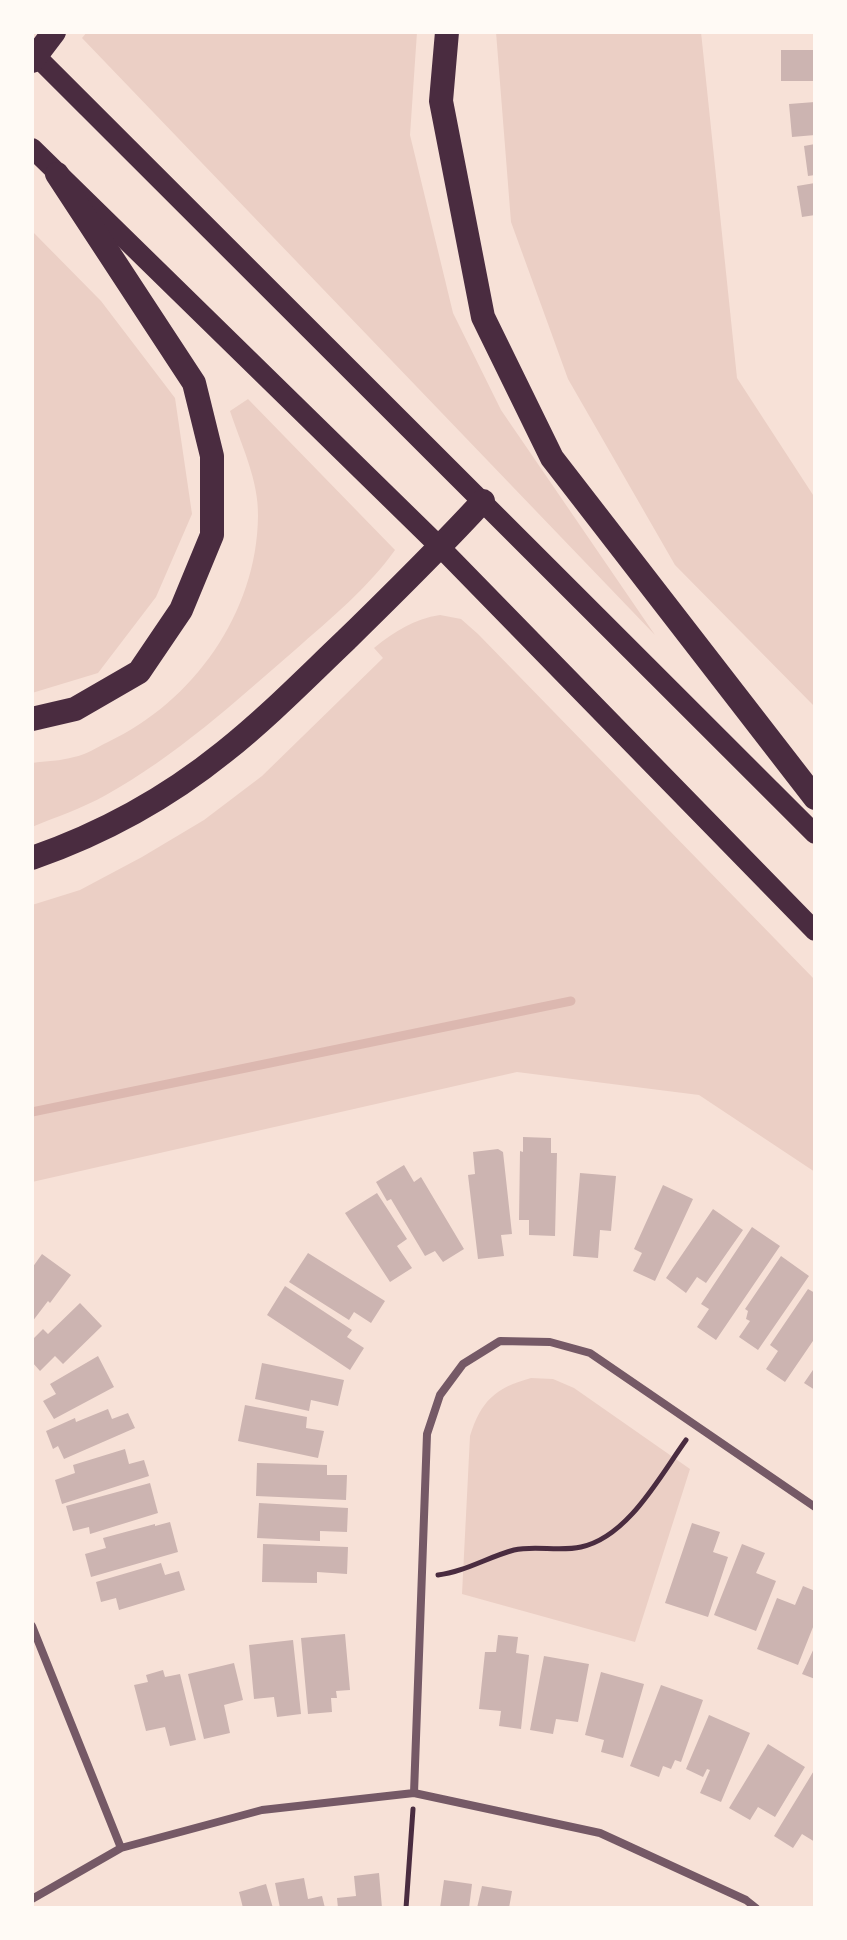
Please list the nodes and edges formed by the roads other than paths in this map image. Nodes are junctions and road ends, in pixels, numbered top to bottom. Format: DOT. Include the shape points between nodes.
graph roads {
  1 [pos="54,32"];
  2 [pos="447,32"];
  3 [pos="32,52"];
  4 [pos="32,61"];
  5 [pos="32,148"];
  6 [pos="57,174"];
  7 [pos="483,501"];
  8 [pos="441,548"];
  9 [pos="32,719"];
  10 [pos="815,798"];
  11 [pos="815,834"];
  12 [pos="32,858"];
  13 [pos="815,931"];
  14 [pos="815,1507"];
  15 [pos="32,1626"];
  16 [pos="414,1793"];
  17 [pos="121,1848"];
  18 [pos="32,1899"];
  19 [pos="756,1908"];
  1 -- 4 [label="highway"];
  2 -- 10 [label="highway" via="441,101 483,317 552,458"];
  3 -- 7 [label="main road"];
  5 -- 6 [label="main road"];
  6 -- 8 [label="main road"];
  6 -- 9 [label="highway" via="194,383 212,456 212,535 181,610 139,672 75,709"];
  7 -- 8 [label="highway"];
  7 -- 11 [label="main road"];
  8 -- 12 [label="highway" via="224,753 115,823"];
  8 -- 13 [label="main road"];
  14 -- 16 [label="street" via="590,1353 550,1342 500,1341 463,1364 440,1395 427,1434"];
  15 -- 17 [label="street"];
  16 -- 17 [label="street" via="262,1810"];
  16 -- 19 [label="street" via="600,1833"];
  17 -- 18 [label="street"];
}
